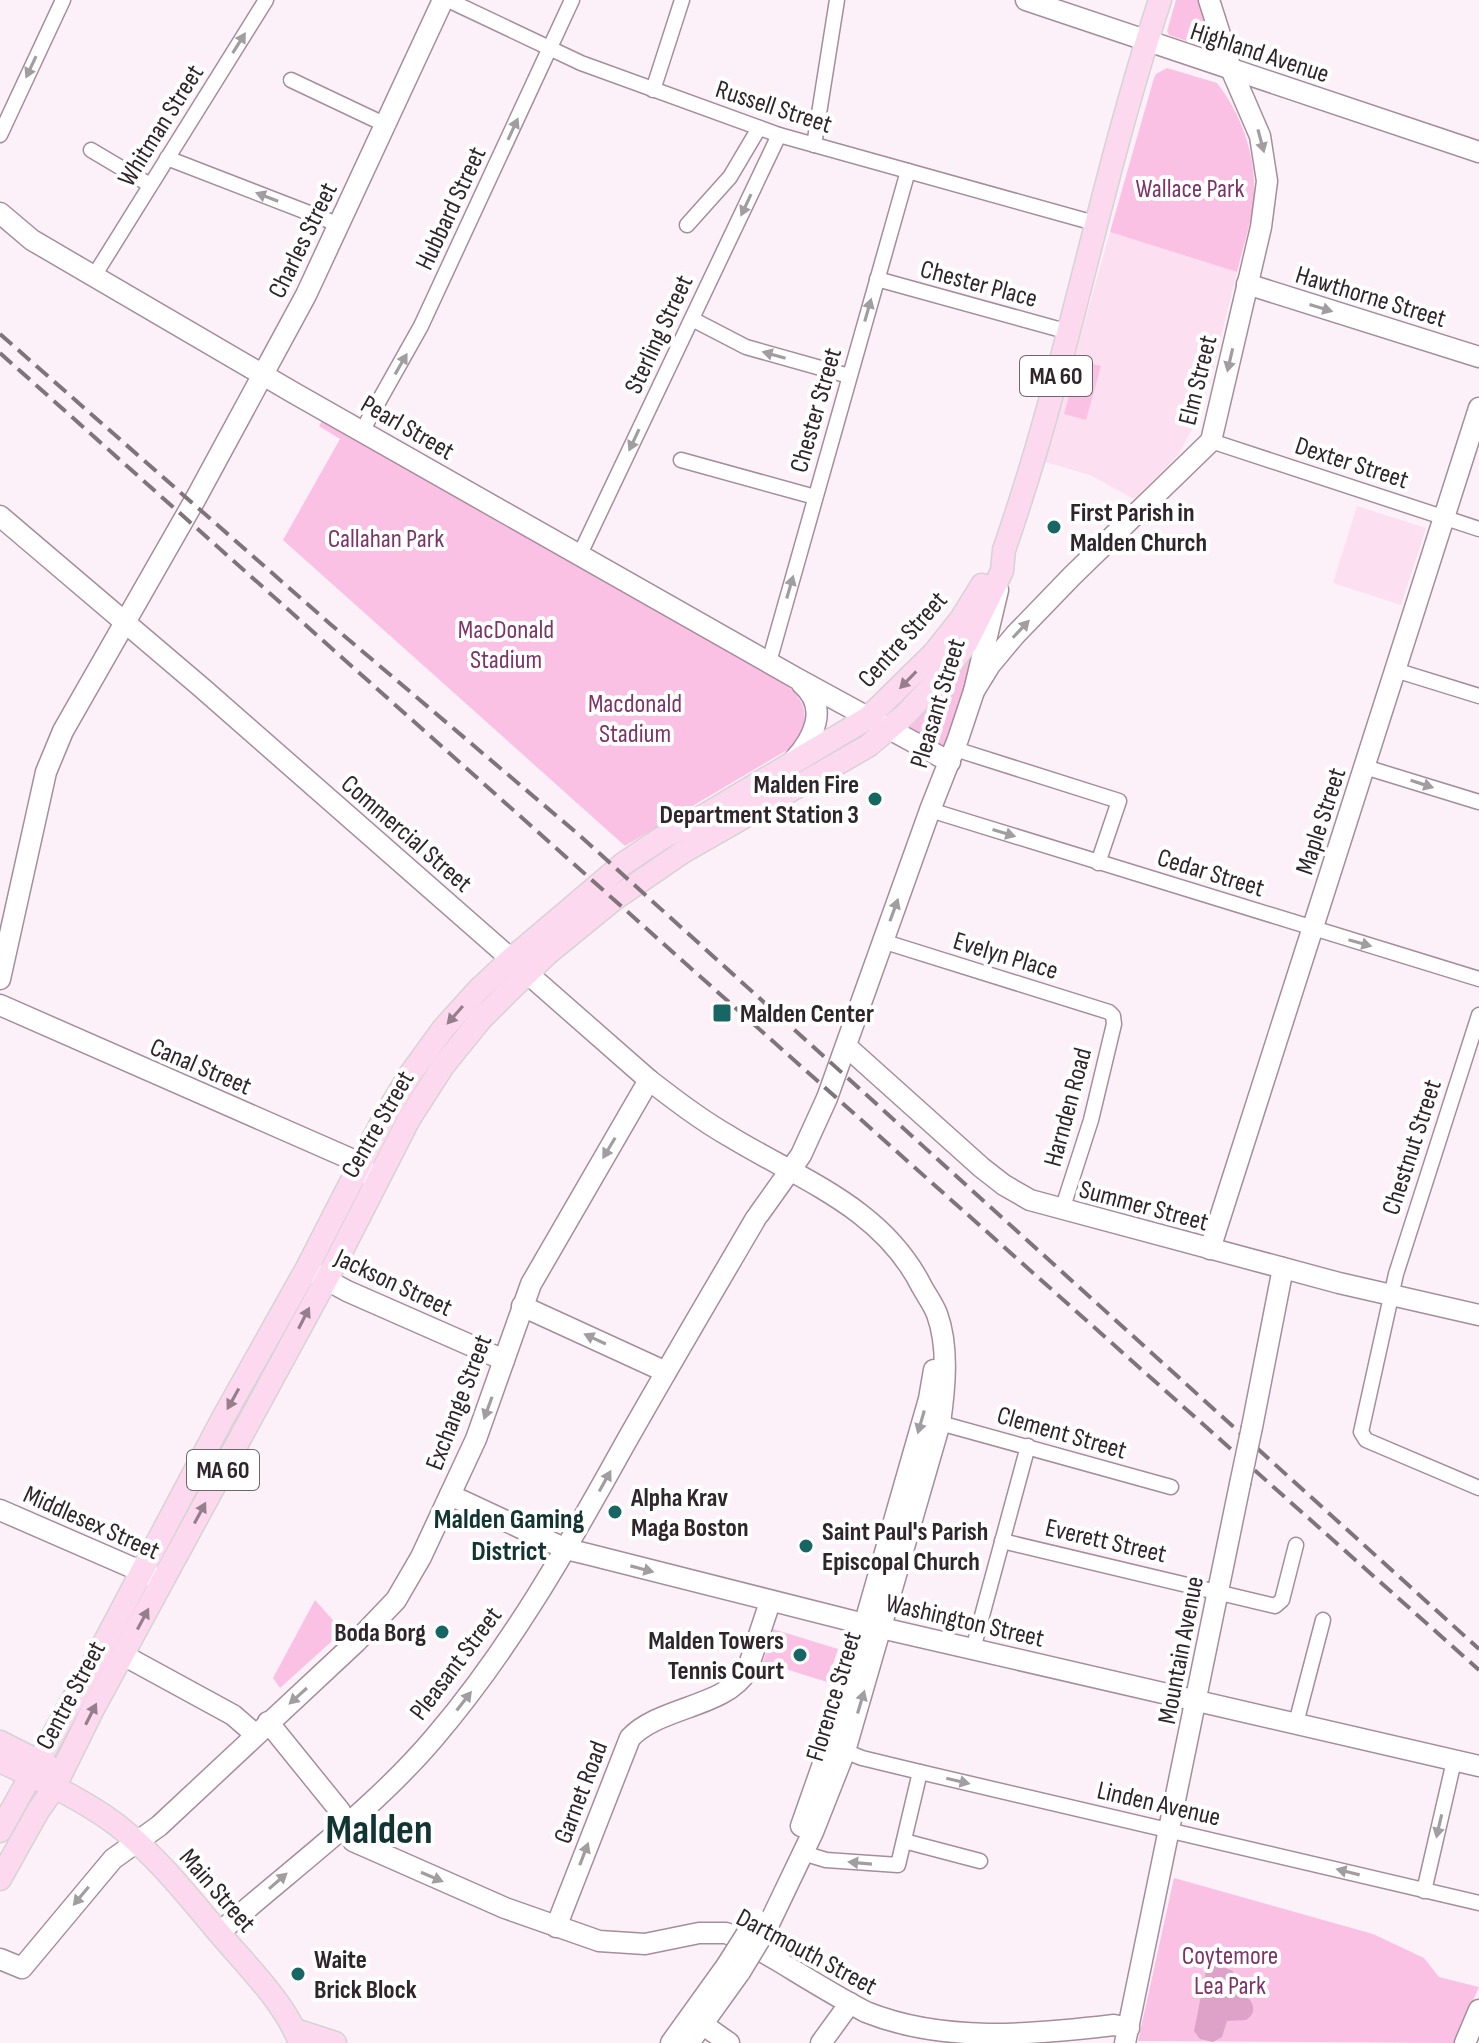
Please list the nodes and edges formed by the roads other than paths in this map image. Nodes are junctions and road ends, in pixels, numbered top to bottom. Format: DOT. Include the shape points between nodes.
graph roads {
  1 [pos="63,0"];
  2 [pos="266,0"];
  3 [pos="446,0"];
  4 [pos="572,0"];
  5 [pos="682,0"];
  6 [pos="837,0"];
  7 [pos="1026,0"];
  8 [pos="1160,0"];
  9 [pos="1209,0"];
  10 [pos="1147,42"];
  11 [pos="550,49"];
  12 [pos="1231,69"];
  13 [pos="291,80"];
  14 [pos="653,90"];
  15 [pos="386,125"];
  16 [pos="759,128"];
  17 [pos="0,135"];
  18 [pos="779,135"];
  19 [pos="814,145"];
  20 [pos="91,150"];
  21 [pos="1479,152"];
  22 [pos="167,158"];
  23 [pos="908,171"];
  24 [pos="150,185"];
  25 [pos="0,213"];
  26 [pos="1098,224"];
  27 [pos="340,225"];
  28 [pos="687,225"];
  29 [pos="94,276"];
  30 [pos="877,279"];
  31 [pos="1247,284"];
  32 [pos="692,319"];
  33 [pos="1061,330"];
  34 [pos="1479,357"];
  35 [pos="263,375"];
  36 [pos="849,376"];
  37 [pos="298,395"];
  38 [pos="1479,408"];
  39 [pos="362,431"];
  40 [pos="1211,441"];
  41 [pos="681,460"];
  42 [pos="815,497"];
  43 [pos="196,498"];
  44 [pos="0,516"];
  45 [pos="1444,518"];
  46 [pos="1479,529"];
  47 [pos="580,554"];
  48 [pos="1003,560"];
  49 [pos="124,623"];
  50 [pos="769,662"];
  51 [pos="1395,670"];
  52 [pos="796,678"];
  53 [pos="974,691"];
  54 [pos="1479,696"];
  55 [pos="868,718"];
  56 [pos="888,729"];
  57 [pos="952,756"];
  58 [pos="790,764"];
  59 [pos="1365,767"];
  60 [pos="1479,802"];
  61 [pos="930,810"];
  62 [pos="1098,863"];
  63 [pos="1313,929"];
  64 [pos="882,941"];
  65 [pos="518,967"];
  66 [pos="0,979"];
  67 [pos="1479,979"];
  68 [pos="0,1005"];
  69 [pos="1479,1015"];
  70 [pos="1113,1016"];
  71 [pos="847,1041"];
  72 [pos="649,1080"];
  73 [pos="360,1163"];
  74 [pos="791,1172"];
  75 [pos="375,1183"];
  76 [pos="1062,1210"];
  77 [pos="1210,1249"];
  78 [pos="1283,1268"];
  79 [pos="316,1274"];
  80 [pos="924,1291"];
  81 [pos="1391,1295"];
  82 [pos="522,1306"];
  83 [pos="1479,1315"];
  84 [pos="504,1360"];
  85 [pos="666,1372"];
  86 [pos="940,1423"];
  87 [pos="1028,1446"];
  88 [pos="919,1463"];
  89 [pos="1171,1487"];
  90 [pos="1479,1488"];
  91 [pos="450,1495"];
  92 [pos="0,1510"];
  93 [pos="1002,1541"];
  94 [pos="1296,1545"];
  95 [pos="566,1549"];
  96 [pos="153,1576"];
  97 [pos="1219,1591"];
  98 [pos="770,1602"];
  99 [pos="1323,1620"];
  100 [pos="873,1626"];
  101 [pos="973,1649"];
  102 [pos="123,1655"];
  103 [pos="1197,1701"];
  104 [pos="1296,1723"];
  105 [pos="262,1728"];
  106 [pos="0,1742"];
  107 [pos="837,1748"];
  108 [pos="0,1761"];
  109 [pos="1454,1761"];
  110 [pos="1479,1766"];
  111 [pos="35,1769"];
  112 [pos="920,1772"];
  113 [pos="62,1785"];
  114 [pos="346,1824"];
  115 [pos="0,1831"];
  116 [pos="1169,1831"];
  117 [pos="904,1841"];
  118 [pos="136,1842"];
  119 [pos="803,1853"];
  120 [pos="980,1861"];
  121 [pos="0,1879"];
  122 [pos="1424,1891"];
  123 [pos="1479,1903"];
  124 [pos="762,1922"];
  125 [pos="556,1927"];
  126 [pos="219,1933"];
  127 [pos="0,1959"];
  128 [pos="850,2003"];
  129 [pos="1479,2010"];
  130 [pos="698,2021"];
  131 [pos="1127,2035"];
  132 [pos="298,2036"];
  133 [pos="335,2043"];
  134 [pos="671,2043"];
  135 [pos="689,2043"];
  136 [pos="729,2043"];
  137 [pos="821,2043"];
  138 [pos="1465,2043"];
  1 -- 17 [label="street, one-way"];
  22 -- 2 [label="street, Whitman Street, one-way"];
  3 -- 11 [label="street, Russell Street"];
  3 -- 15 [label="street, Charles Street"];
  4 -- 11 [label="street, Hubbard Street"];
  5 -- 14 [label="street"];
  6 -- 19 [label="street"];
  7 -- 10 [label="street, Highland Avenue"];
  8 -- 10 [label="main road, Pleasant Street / MA 60"];
  9 -- 12 [label="street, Elm Street"];
  10 -- 12 [label="street, Highland Avenue"];
  10 -- 26 [label="main road, Pleasant Street / MA 60"];
  11 -- 14 [label="street, Russell Street"];
  39 -- 11 [label="street, Hubbard Street, one-way" via="421,326"];
  12 -- 21 [label="street, Highland Avenue"];
  12 -- 31 [label="street, Elm Street, one-way" via="1260,136 1266,171 1263,215"];
  13 -- 15 [label="street"];
  14 -- 16 [label="street, Russell Street"];
  15 -- 27 [label="street, Charles Street"];
  16 -- 18 [label="street, Russell Street"];
  16 -- 28 [label="street" via="728,180"];
  18 -- 19 [label="street, Russell Street"];
  18 -- 32 [label="street, Sterling Street, one-way"];
  19 -- 23 [label="street, Russell Street"];
  20 -- 24 [label="street"];
  22 -- 24 [label="street, Whitman Street"];
  27 -- 22 [label="street, one-way"];
  23 -- 26 [label="street, Russell Street"];
  23 -- 30 [label="street, Chester Street"];
  24 -- 29 [label="street, Whitman Street"];
  25 -- 29 [label="street, Pearl Street" via="28,238"];
  26 -- 33 [label="main road, Pleasant Street / MA 60"];
  27 -- 35 [label="street, Charles Street"];
  29 -- 35 [label="street, Pearl Street"];
  30 -- 33 [label="street, Chester Place"];
  36 -- 30 [label="street, Chester Street, one-way"];
  31 -- 34 [label="street, Hawthorne Street, one-way"];
  31 -- 40 [label="street, Elm Street, one-way"];
  36 -- 32 [label="street, one-way" via="739,344"];
  32 -- 47 [label="street, Sterling Street, one-way"];
  33 -- 48 [label="main road, Pleasant Street / MA 60"];
  35 -- 37 [label="street, Pearl Street"];
  35 -- 43 [label="street, Charles Street"];
  36 -- 42 [label="street, Chester Street"];
  37 -- 39 [label="street, Pearl Street"];
  37 -- 43 [label="street, Charles Street" via="277,390 267,396"];
  38 -- 45 [label="street, Maple Street"];
  39 -- 47 [label="street, Pearl Street"];
  40 -- 45 [label="street, Dexter Street"];
  53 -- 40 [label="street, Elm Street, one-way" via="1015,635"];
  41 -- 42 [label="street"];
  50 -- 42 [label="street, Chester Street, one-way"];
  43 -- 49 [label="street, Charles Street"];
  44 -- 49 [label="street, Commercial Street"];
  45 -- 46 [label="street, Dexter Street"];
  45 -- 51 [label="street, Maple Street"];
  47 -- 50 [label="street, Pearl Street"];
  48 -- 53 [label="street, Pleasant Street"];
  48 -- 55 [label="main road, Centre Street / MA 60, one-way" via="948,636"];
  48 -- 56 [label="main road, Centre Street / MA 60" via="976,625 946,671"];
  49 -- 65 [label="street, Commercial Street"];
  49 -- 66 [label="street, Charles Street" via="46,771"];
  50 -- 52 [label="street, Pearl Street"];
  51 -- 54 [label="street"];
  51 -- 59 [label="street, Maple Street"];
  52 -- 55 [label="street, Pearl Street"];
  52 -- 58 [label="street, Pearl Street" via="814,697 817,719 809,742"];
  53 -- 57 [label="street, Pleasant Street"];
  55 -- 56 [label="street, Pearl Street"];
  55 -- 58 [label="main road, Centre Street / MA 60"];
  56 -- 57 [label="street, Pearl Street"];
  56 -- 65 [label="main road, Centre Street / MA 60" via="842,762 646,877"];
  57 -- 61 [label="street, Pleasant Street"];
  57 -- 62 [label="street" via="1119,801"];
  58 -- 65 [label="main road, Centre Street / MA 60" via="641,851"];
  59 -- 60 [label="street, one-way"];
  59 -- 63 [label="street, Maple Street"];
  61 -- 62 [label="street, Cedar Street, one-way"];
  64 -- 61 [label="street, Pleasant Street, one-way"];
  62 -- 63 [label="street, Cedar Street"];
  63 -- 67 [label="street, Cedar Street, one-way"];
  63 -- 77 [label="street, Maple Street"];
  64 -- 70 [label="street, Evelyn Place"];
  64 -- 71 [label="street, Pleasant Street"];
  65 -- 72 [label="street, Commercial Street"];
  65 -- 73 [label="main road, Centre Street / MA 60, one-way" via="460,1009 394,1100"];
  65 -- 75 [label="main road, Centre Street / MA 60" via="443,1066"];
  68 -- 73 [label="street, Canal Street"];
  69 -- 81 [label="street, Chestnut Street"];
  70 -- 76 [label="street, Harnden Road" via="1091,1120"];
  71 -- 74 [label="street, Pleasant Street"];
  71 -- 76 [label="street, Summer Street" via="1004,1185"];
  72 -- 74 [label="street, Commercial Street" via="728,1136"];
  72 -- 82 [label="street, Exchange Street, one-way"];
  73 -- 75 [label="street, Canal Street"];
  73 -- 79 [label="main road, Centre Street / MA 60"];
  74 -- 80 [label="street, Florence Street" via="875,1224 905,1256"];
  74 -- 85 [label="street, Pleasant Street" via="758,1216"];
  75 -- 79 [label="main road, Centre Street / MA 60" via="345,1244"];
  76 -- 77 [label="street, Summer Street"];
  77 -- 78 [label="street, Summer Street"];
  78 -- 81 [label="street, Summer Street"];
  78 -- 97 [label="street, Mountain Avenue, bridge"];
  79 -- 84 [label="street, Jackson Street"];
  79 -- 96 [label="main road, Centre Street / MA 60"];
  80 -- 86 [label="street, Florence Street" via="940,1327"];
  80 -- 88 [label="street, Florence Street, one-way" via="934,1374"];
  81 -- 83 [label="street, Summer Street"];
  81 -- 90 [label="street, Chestnut Street" via="1362,1435"];
  82 -- 84 [label="street, Exchange Street"];
  85 -- 82 [label="street, one-way"];
  84 -- 91 [label="street, Exchange Street, one-way"];
  95 -- 85 [label="street, Pleasant Street, one-way"];
  86 -- 87 [label="street, Clement Street"];
  86 -- 88 [label="street, Florence Street"];
  87 -- 89 [label="street, Clement Street"];
  87 -- 93 [label="street"];
  88 -- 100 [label="street, Florence Street"];
  91 -- 95 [label="street, Washington Street"];
  91 -- 105 [label="street, Exchange Street, one-way" via="414,1571 385,1613"];
  92 -- 96 [label="street, Middlesex Street"];
  93 -- 97 [label="street, Everett Street"];
  93 -- 101 [label="street"];
  94 -- 97 [label="street, Everett Street" via="1278,1605"];
  95 -- 98 [label="street, Washington Street, one-way"];
  114 -- 95 [label="street, Pleasant Street, one-way" via="420,1754 464,1702"];
  102 -- 96 [label="main road, Centre Street / MA 60, one-way"];
  96 -- 111 [label="main road, Centre Street / MA 60"];
  97 -- 103 [label="street, Mountain Avenue"];
  98 -- 100 [label="street, Washington Street"];
  125 -- 98 [label="street, Garnet Road, one-way" via="630,1738 744,1676"];
  99 -- 104 [label="street"];
  100 -- 101 [label="street, Washington Street"];
  100 -- 107 [label="street, Florence Street"];
  101 -- 103 [label="street, Washington Street"];
  102 -- 105 [label="street"];
  113 -- 102 [label="main road, Centre Street / MA 60, one-way"];
  103 -- 104 [label="street, Washington Street"];
  103 -- 116 [label="street, Mountain Avenue"];
  104 -- 109 [label="street, Washington Street"];
  105 -- 114 [label="street" via="340,1811"];
  105 -- 118 [label="street, Exchange Street"];
  106 -- 111 [label="main road, Main Street"];
  107 -- 112 [label="street, Linden Avenue"];
  107 -- 119 [label="street, Florence Street"];
  107 -- 124 [label="street, Florence Street"];
  108 -- 111 [label="main road, Main Street"];
  109 -- 110 [label="street, Washington Street"];
  109 -- 122 [label="street, one-way"];
  111 -- 113 [label="main road, Main Street"];
  111 -- 115 [label="main road, Centre Street / MA 60"];
  112 -- 116 [label="street, Linden Avenue, one-way"];
  112 -- 117 [label="street"];
  113 -- 118 [label="main road, Main Street"];
  113 -- 121 [label="main road, Centre Street / MA 60" via="38,1811"];
  114 -- 125 [label="street, Dartmouth Street, one-way" via="353,1841 364,1848"];
  126 -- 114 [label="street, Pleasant Street, one-way"];
  122 -- 116 [label="street, Linden Avenue, one-way"];
  116 -- 131 [label="street, Mountain Avenue"];
  117 -- 119 [label="street, one-way" via="896,1866 822,1860"];
  117 -- 120 [label="street"];
  118 -- 126 [label="main road, Main Street"];
  118 -- 127 [label="street, Exchange Street, one-way" via="90,1884 22,1968"];
  119 -- 124 [label="street, Florence Street"];
  122 -- 123 [label="street, Linden Avenue"];
  124 -- 130 [label="street, Florence Street, bridge"];
  125 -- 128 [label="street, Dartmouth Street" via="628,1945 721,1932"];
  126 -- 132 [label="main road, Main Street"];
  128 -- 131 [label="street, Dartmouth Street" via="930,2034 966,2038 1114,2025"];
  128 -- 137 [label="street"];
  129 -- 138 [label="street"];
  130 -- 134 [label="street, Florence Street"];
  130 -- 135 [label="street, Florence Street"];
  130 -- 136 [label="street"];
  132 -- 133 [label="main road"];
}
